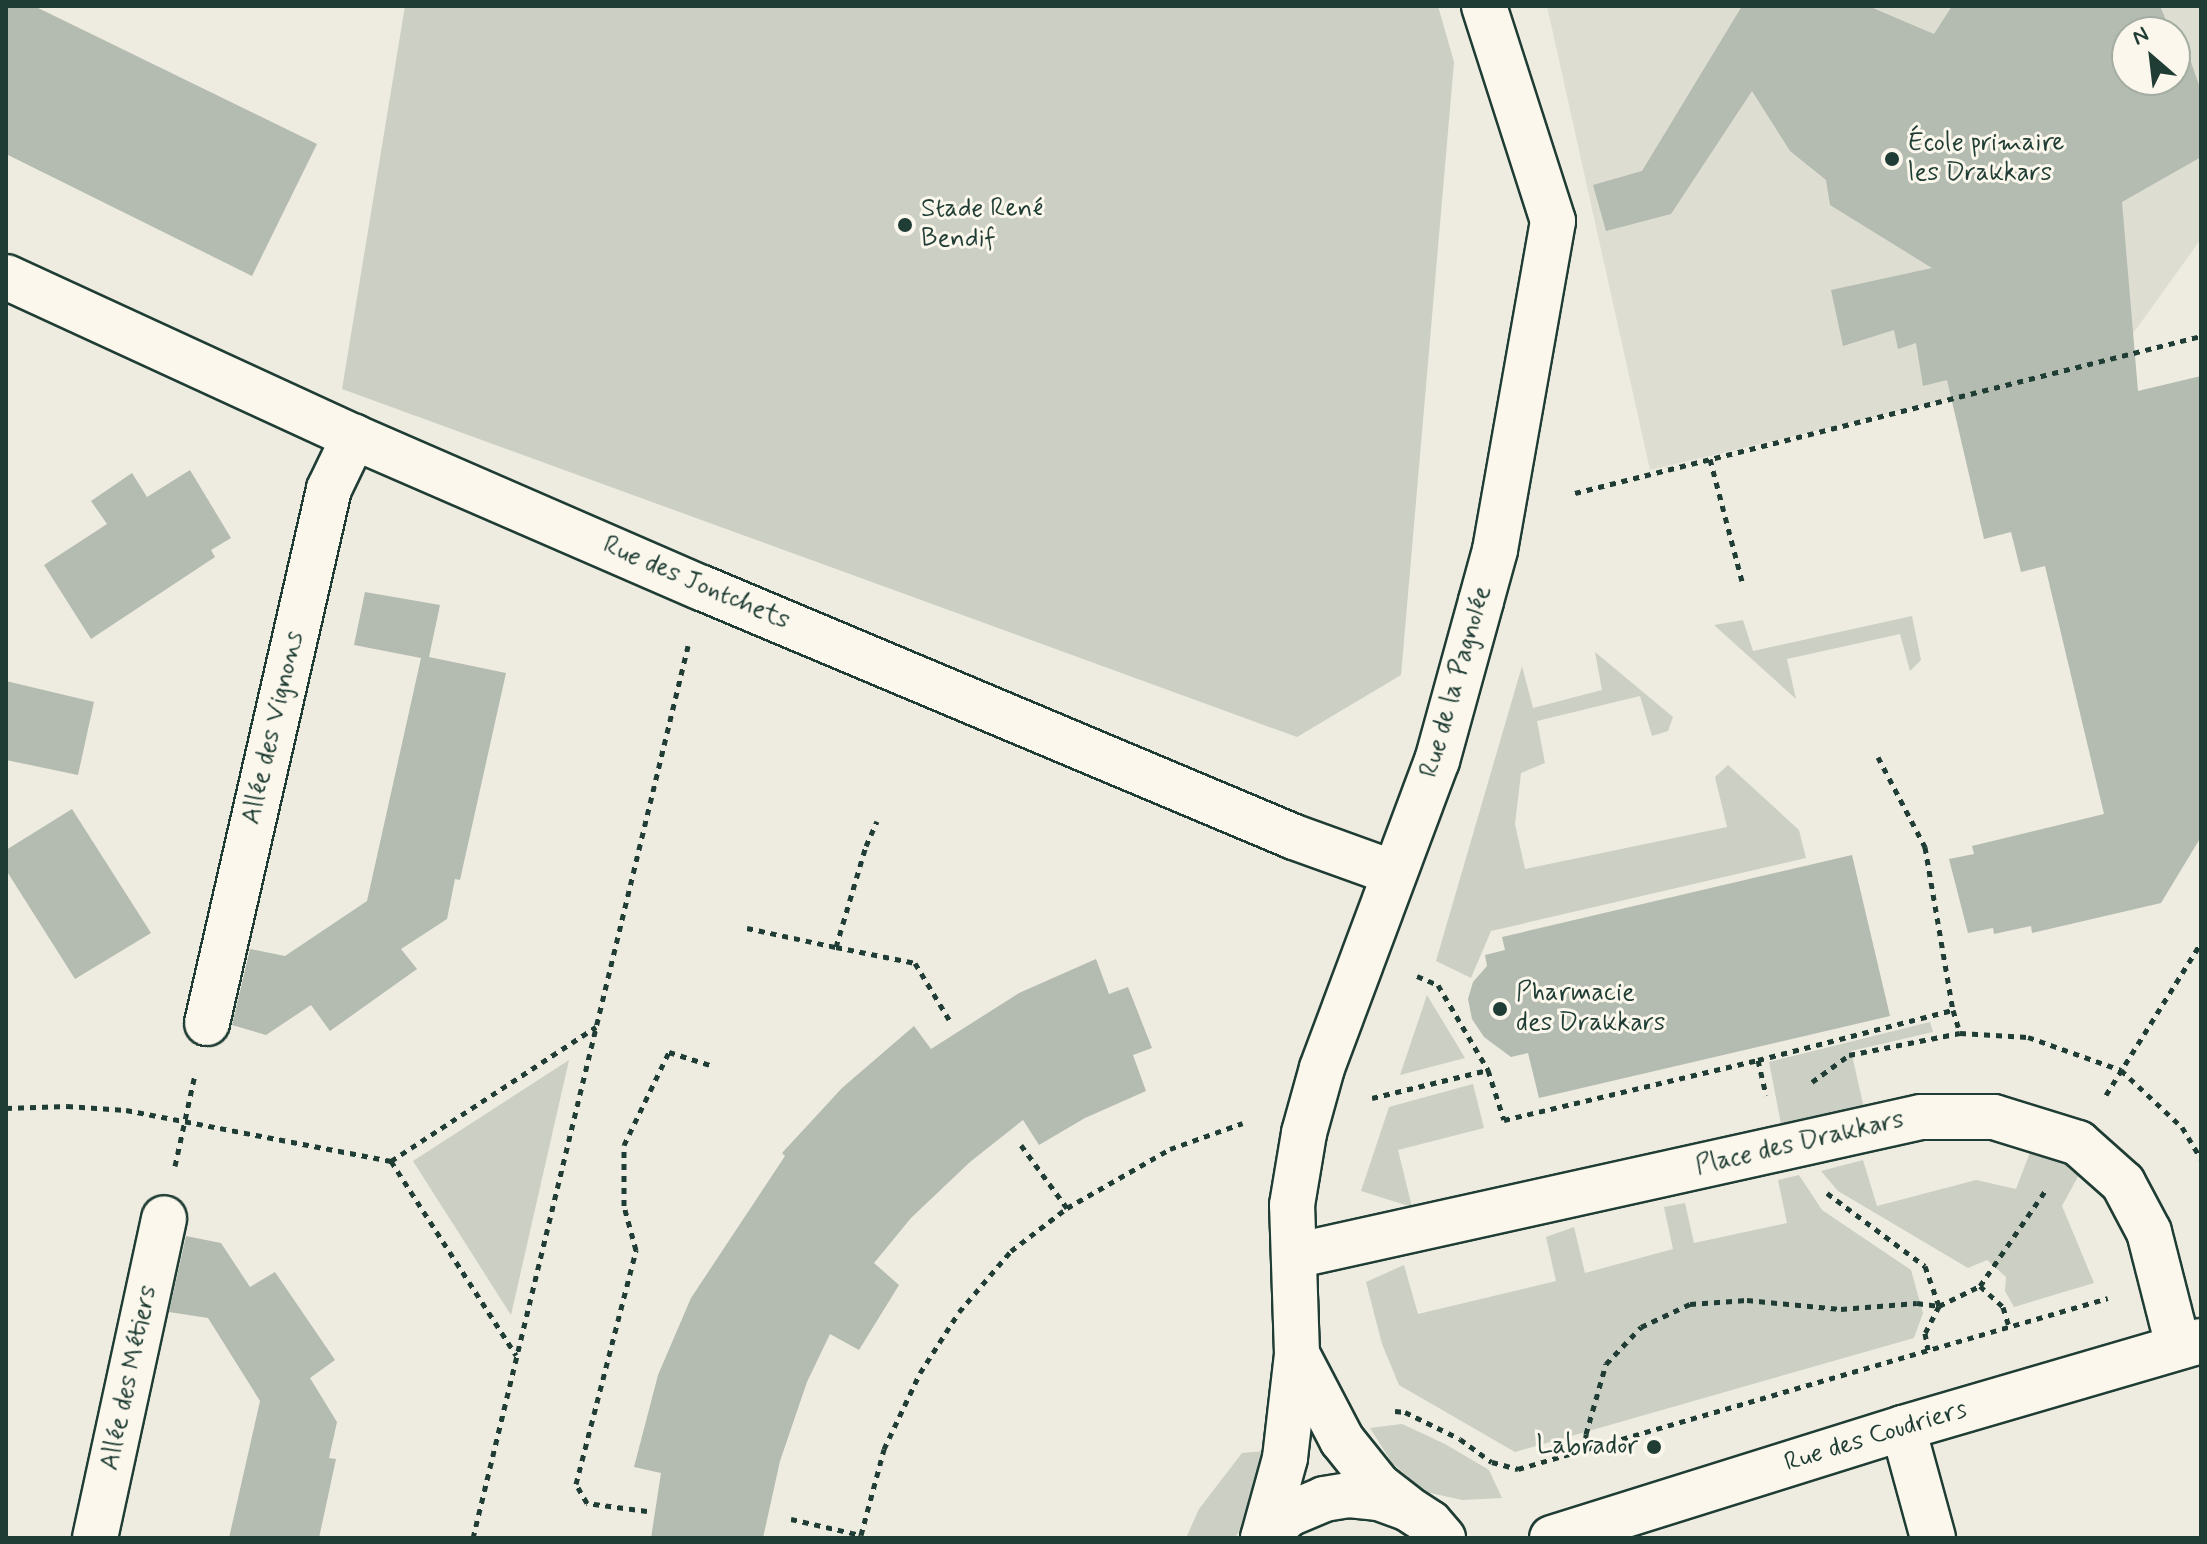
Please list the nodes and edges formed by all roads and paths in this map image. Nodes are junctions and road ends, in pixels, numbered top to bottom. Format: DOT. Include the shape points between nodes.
graph roads {
  1 [pos="1484,6"];
  2 [pos="6,277"];
  3 [pos="2201,336"];
  4 [pos="354,437"];
  5 [pos="1710,459"];
  6 [pos="1575,493"];
  7 [pos="1742,581"];
  8 [pos="688,646"];
  9 [pos="1878,757"];
  10 [pos="877,821"];
  11 [pos="1394,873"];
  12 [pos="747,928"];
  13 [pos="2201,943"];
  14 [pos="836,947"];
  15 [pos="1405,971"];
  16 [pos="1953,1010"];
  17 [pos="950,1021"];
  18 [pos="207,1023"];
  19 [pos="596,1027"];
  20 [pos="1960,1033"];
  21 [pos="1758,1060"];
  22 [pos="713,1066"];
  23 [pos="1488,1070"];
  24 [pos="6,1108"];
  25 [pos="185,1123"];
  26 [pos="1243,1123"];
  27 [pos="2078,1143"];
  28 [pos="1021,1145"];
  29 [pos="391,1161"];
  30 [pos="1067,1208"];
  31 [pos="164,1218"];
  32 [pos="1294,1256"];
  33 [pos="1980,1286"];
  34 [pos="2115,1295"];
  35 [pos="1939,1306"];
  36 [pos="2009,1327"];
  37 [pos="2190,1344"];
  38 [pos="1928,1350"];
  39 [pos="1297,1354"];
  40 [pos="517,1357"];
  41 [pos="1395,1411"];
  42 [pos="1903,1428"];
  43 [pos="1585,1450"];
  44 [pos="1407,1508"];
  45 [pos="647,1511"];
  46 [pos="791,1519"];
  47 [pos="860,1536"];
  48 [pos="95,1538"];
  49 [pos="473,1538"];
  50 [pos="1263,1538"];
  51 [pos="1443,1538"];
  52 [pos="1552,1538"];
  53 [pos="1933,1538"];
  1 -- 11 [label="street, Rue de la Pagnolée" via="1553,221 1495,550 1437,761"];
  2 -- 4 [label="street, Rue des Jontchets"];
  3 -- 5 [label="path"];
  4 -- 11 [label="street, Rue des Jontchets" via="1294,837"];
  4 -- 18 [label="street, Allée des Vignons" via="329,489"];
  5 -- 6 [label="path"];
  5 -- 7 [label="path"];
  8 -- 19 [label="path"];
  9 -- 16 [label="path" via="1925,847"];
  10 -- 14 [label="path"];
  11 -- 32 [label="street, Rue de la Pagnolée" via="1308,1120 1292,1205"];
  12 -- 14 [label="path"];
  13 -- 27 [label="path"];
  14 -- 17 [label="path" via="915,963"];
  15 -- 23 [label="path" via="1438,985"];
  16 -- 20 [label="path"];
  16 -- 21 [label="path"];
  18 -- 25 [label="path"];
  19 -- 29 [label="path"];
  19 -- 40 [label="path"];
  22 -- 45 [label="path" via="669,1052 624,1145 624,1206 636,1250 576,1484 587,1503"];
  24 -- 25 [label="path" via="126,1110"];
  25 -- 29 [label="path"];
  25 -- 31 [label="path"];
  26 -- 30 [label="path" via="1170,1149"];
  27 -- 32 [label="street, Place des Drakkars" via="1994,1117 1921,1117"];
  27 -- 33 [label="path"];
  27 -- 37 [label="street, Place des Drakkars" via="2123,1183 2149,1232"];
  28 -- 30 [label="path"];
  29 -- 40 [label="path"];
  30 -- 47 [label="path" via="1011,1251 959,1312 884,1449"];
  31 -- 48 [label="street, Allée des Métiers"];
  32 -- 39 [label="street, Rue de la Pagnolée"];
  33 -- 35 [label="path"];
  33 -- 36 [label="path" via="2003,1307"];
  34 -- 36 [label="path"];
  35 -- 38 [label="path" via="1925,1333"];
  35 -- 43 [label="path" via="1841,1309 1747,1300 1690,1304 1641,1327 1606,1364"];
  36 -- 38 [label="path"];
  37 -- 42 [label="street, Rue des Coudriers"];
  38 -- 43 [label="path"];
  39 -- 44 [label="street" via="1342,1440 1378,1485"];
  39 -- 50 [label="street, Rue de la Pagnolée" via="1285,1458"];
  40 -- 49 [label="path"];
  41 -- 43 [label="path" via="1460,1439 1492,1462 1518,1469"];
  42 -- 52 [label="street, Rue des Coudriers"];
  42 -- 53 [label="street"];
  44 -- 50 [label="street" via="1379,1498 1324,1499 1289,1514"];
  44 -- 51 [label="street"];
  46 -- 47 [label="path"];
}
